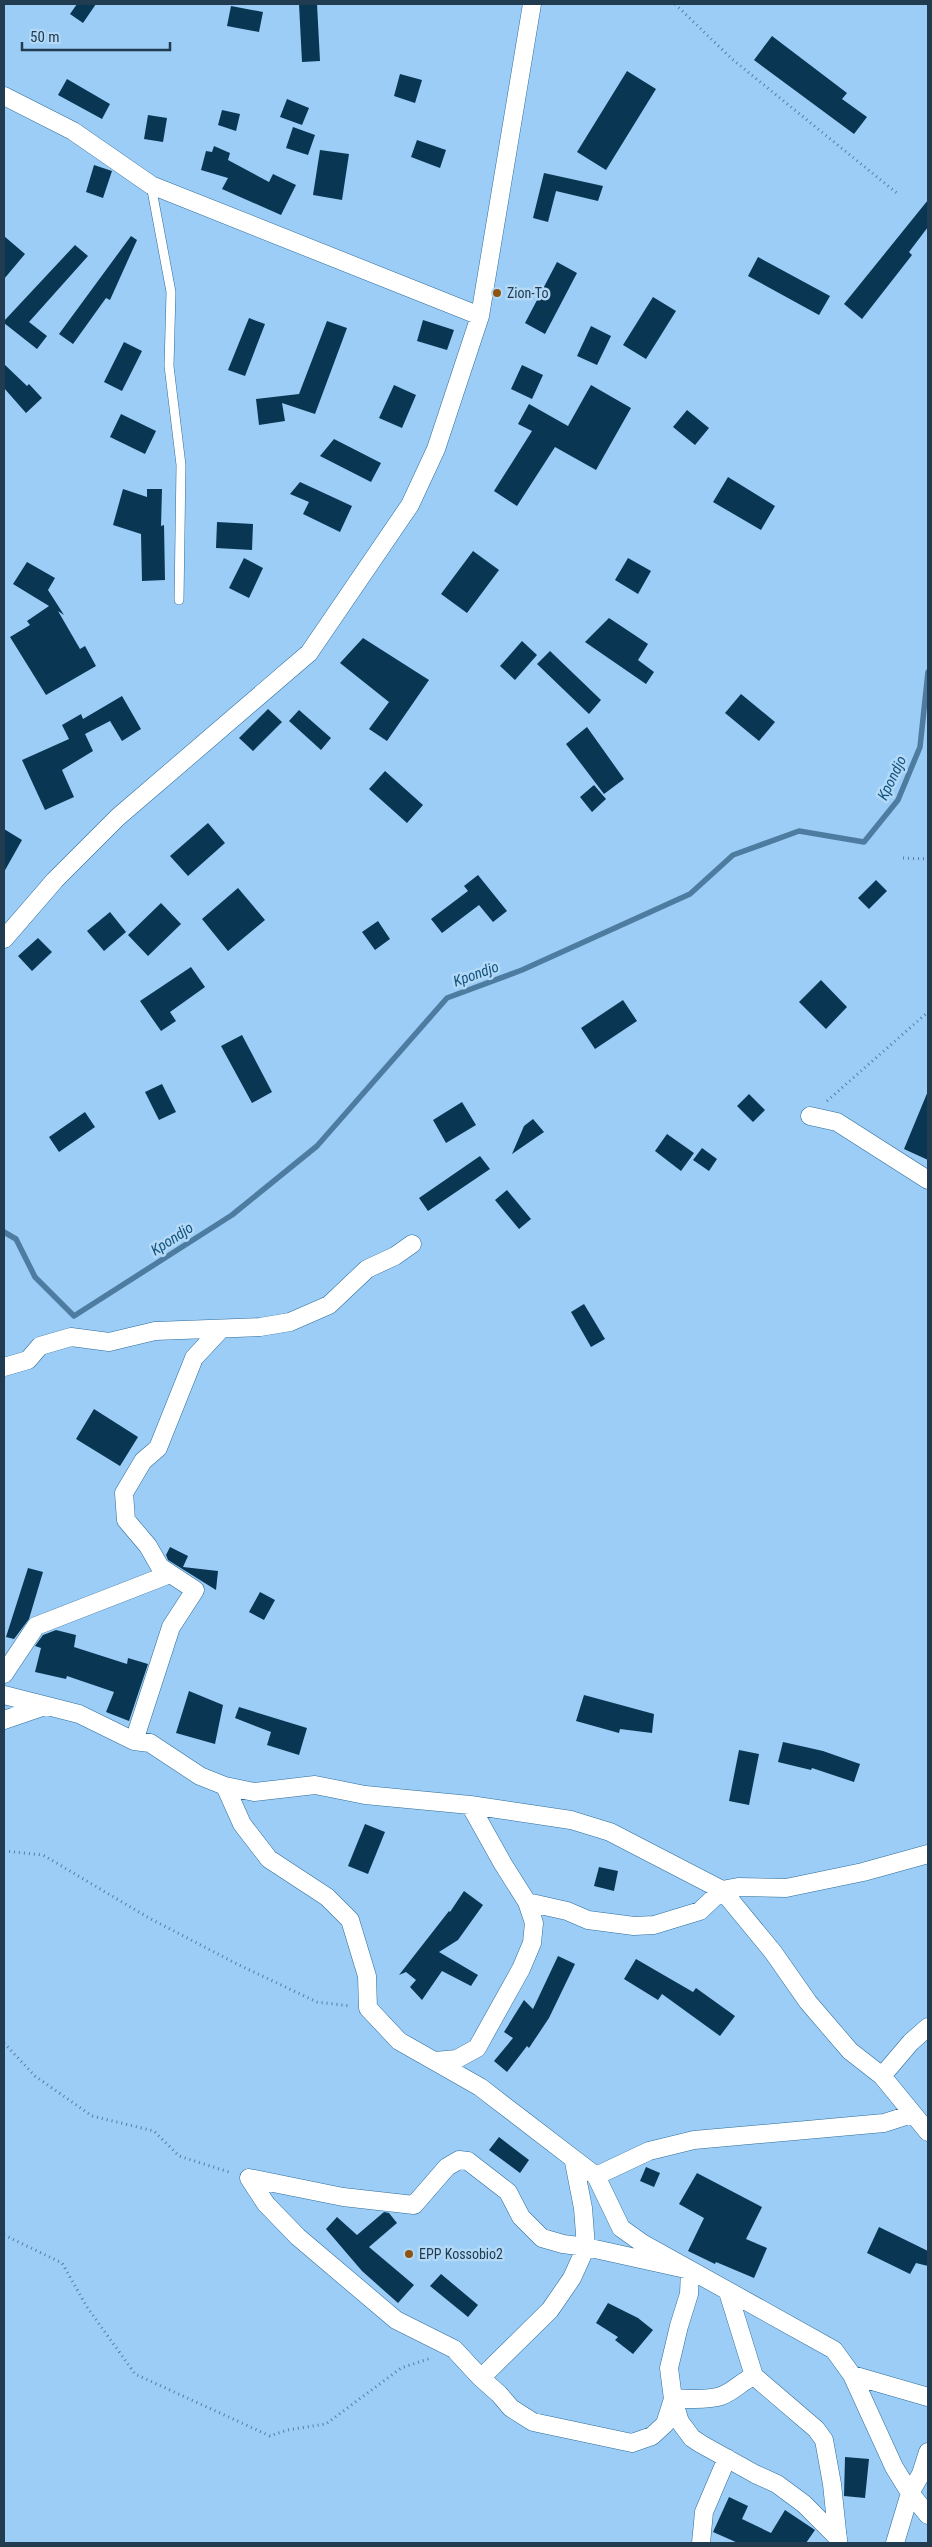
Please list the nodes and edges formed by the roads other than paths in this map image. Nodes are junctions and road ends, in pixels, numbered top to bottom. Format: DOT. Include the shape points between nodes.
graph roads {
  1 [pos="532,4"];
  2 [pos="4,96"];
  3 [pos="152,185"];
  4 [pos="480,316"];
  5 [pos="179,600"];
  6 [pos="4,939"];
  7 [pos="810,1116"];
  8 [pos="928,1180"];
  9 [pos="412,1244"];
  10 [pos="220,1329"];
  11 [pos="4,1367"];
  12 [pos="170,1574"];
  13 [pos="4,1674"];
  14 [pos="4,1695"];
  15 [pos="46,1706"];
  16 [pos="4,1720"];
  17 [pos="134,1741"];
  18 [pos="225,1786"];
  19 [pos="470,1804"];
  20 [pos="928,1854"];
  21 [pos="722,1890"];
  22 [pos="527,1902"];
  23 [pos="928,2026"];
  24 [pos="435,2061"];
  25 [pos="882,2076"];
  26 [pos="912,2114"];
  27 [pos="928,2132"];
  28 [pos="574,2162"];
  29 [pos="596,2176"];
  30 [pos="586,2247"];
  31 [pos="690,2270"];
  32 [pos="728,2292"];
  33 [pos="852,2375"];
  34 [pos="754,2376"];
  35 [pos="481,2378"];
  36 [pos="928,2397"];
  37 [pos="673,2399"];
  38 [pos="928,2452"];
  39 [pos="727,2458"];
  40 [pos="910,2492"];
  41 [pos="928,2515"];
  42 [pos="838,2540"];
  43 [pos="702,2543"];
  44 [pos="895,2543"];
  1 -- 4 [label="street"];
  2 -- 3 [label="street" via="73,131"];
  3 -- 4 [label="street"];
  3 -- 5 [label="lane" via="171,292 169,366 181,465"];
  4 -- 6 [label="street" via="436,449 410,506 309,653 118,817 55,880"];
  7 -- 8 [label="street" via="837,1122"];
  9 -- 10 [label="street" via="367,1269 329,1305 290,1322 260,1328"];
  10 -- 11 [label="street" via="155,1331 109,1342 71,1337 40,1346 28,1360"];
  10 -- 12 [label="street" via="194,1358 158,1448 143,1461 124,1493 126,1520 148,1546 160,1567"];
  12 -- 13 [label="street" via="36,1626"];
  12 -- 17 [label="street" via="195,1590 171,1627"];
  14 -- 15 [label="street"];
  15 -- 16 [label="street"];
  15 -- 17 [label="street" via="79,1714"];
  17 -- 18 [label="street" via="150,1743 200,1776"];
  18 -- 19 [label="street" via="254,1792 315,1785 365,1795"];
  18 -- 24 [label="street" via="242,1824 269,1859 327,1897 350,1920 367,1976 368,2008 399,2041"];
  19 -- 21 [label="street" via="571,1820 610,1832"];
  19 -- 22 [label="street"];
  20 -- 21 [label="street" via="786,1888"];
  21 -- 22 [label="street" via="700,1911 654,1925 634,1926 588,1920 567,1911"];
  21 -- 25 [label="street" via="850,2051"];
  22 -- 24 [label="street" via="534,1923 532,1943 521,1970 477,2048 457,2059"];
  23 -- 25 [label="street"];
  24 -- 28 [label="street" via="480,2087"];
  25 -- 26 [label="street"];
  26 -- 27 [label="street"];
  26 -- 29 [label="street" via="884,2123 694,2140 649,2151"];
  28 -- 29 [label="street"];
  28 -- 30 [label="street"];
  29 -- 31 [label="street" via="621,2228"];
  30 -- 31 [label="street"];
  30 -- 35 [label="street" via="572,2278 550,2310"];
  30 -- 35 [label="street" via="542,2238 521,2217 508,2192 468,2160 459,2160 447,2167 414,2205 342,2198 249,2178 266,2204 298,2237 396,2320 454,2349"];
  31 -- 32 [label="street"];
  31 -- 37 [label="street" via="689,2294 669,2368"];
  32 -- 33 [label="street" via="834,2350"];
  32 -- 34 [label="street"];
  33 -- 36 [label="street"];
  33 -- 40 [label="street" via="894,2467"];
  34 -- 37 [label="street" via="719,2397"];
  34 -- 42 [label="street" via="816,2429 824,2440"];
  35 -- 37 [label="street" via="511,2408 533,2422 632,2444 652,2436 665,2424"];
  37 -- 39 [label="street" via="680,2422 692,2438"];
  38 -- 40 [label="street" via="922,2474"];
  39 -- 42 [label="street" via="777,2484 804,2504"];
  39 -- 43 [label="street" via="704,2512"];
  40 -- 41 [label="street"];
  40 -- 44 [label="street"];
}
